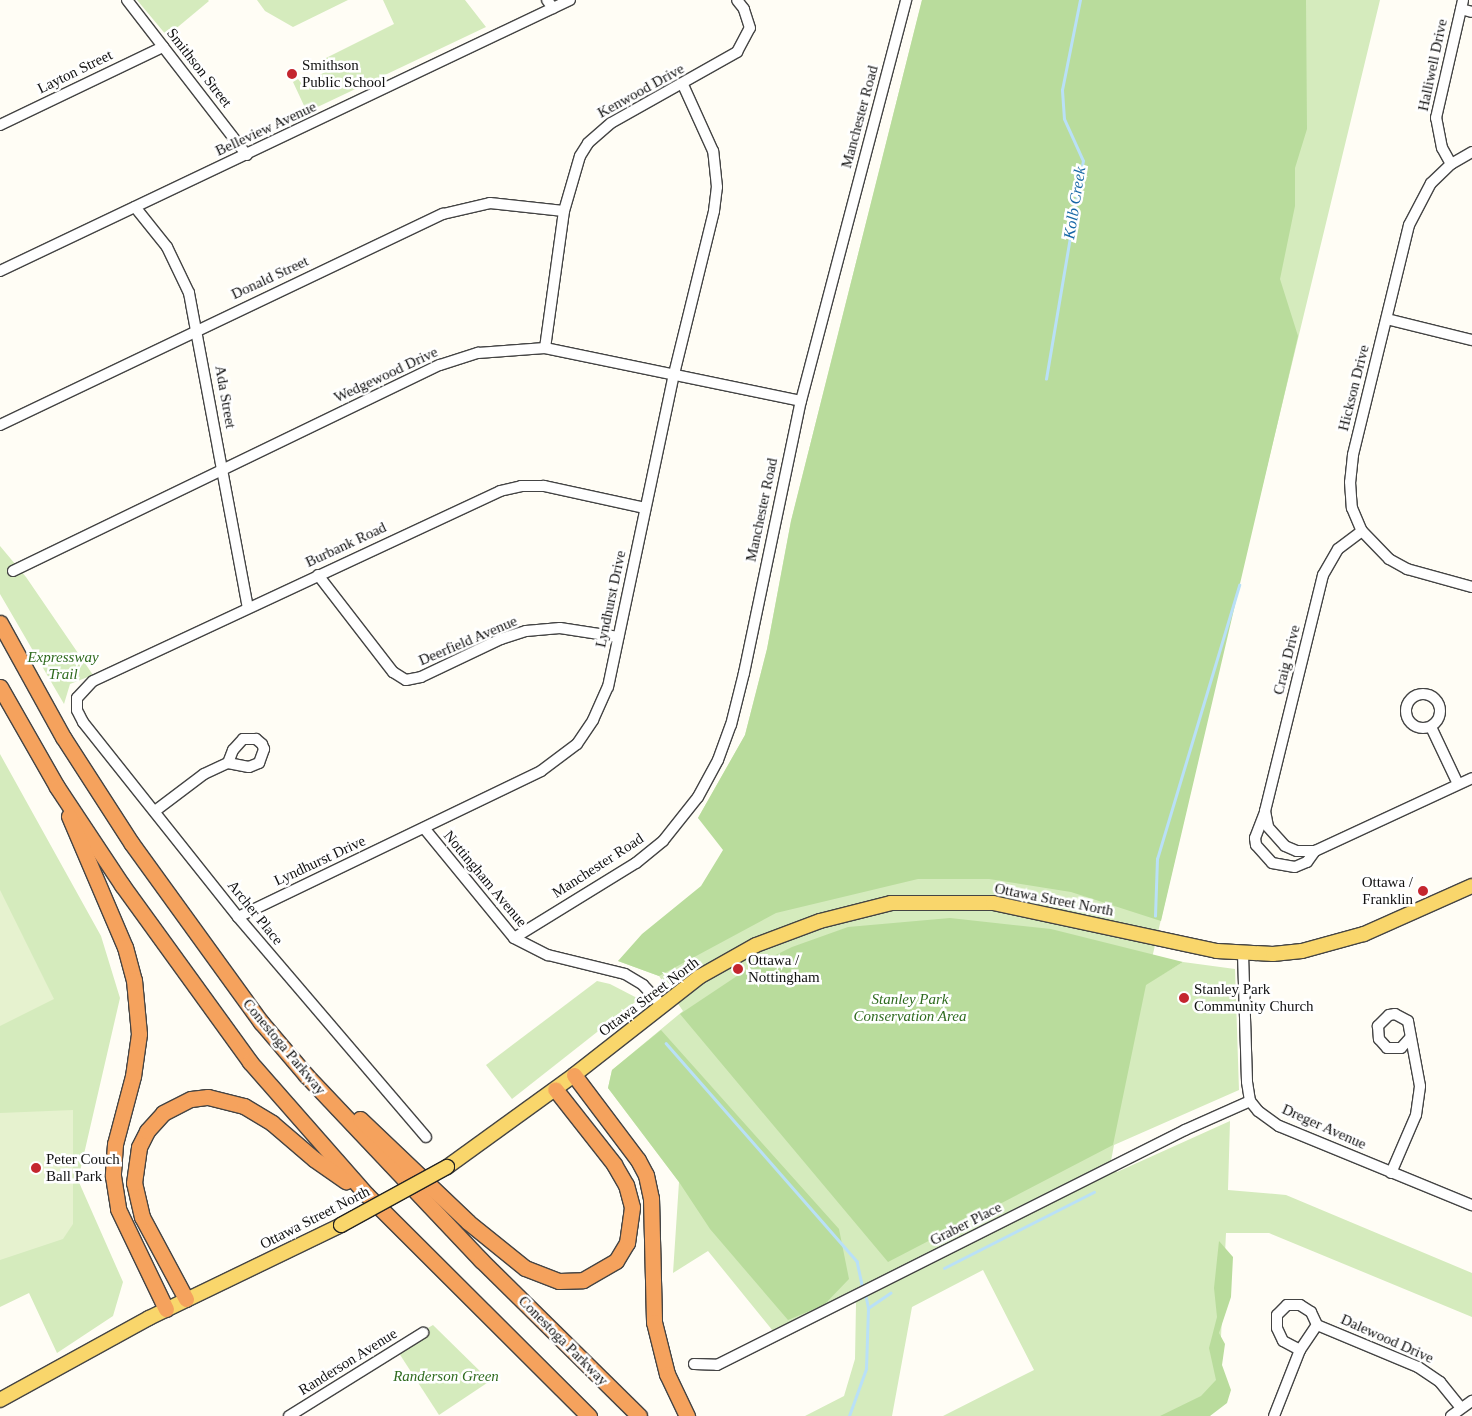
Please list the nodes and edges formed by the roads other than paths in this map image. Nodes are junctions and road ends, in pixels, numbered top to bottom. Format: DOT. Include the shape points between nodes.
graph roads {
  1 [pos="127,0"];
  2 [pos="570,0"];
  3 [pos="737,0"];
  4 [pos="906,0"];
  5 [pos="550,4"];
  6 [pos="1462,5"];
  7 [pos="1472,12"];
  8 [pos="163,46"];
  9 [pos="683,85"];
  10 [pos="0,125"];
  11 [pos="1472,152"];
  12 [pos="247,155"];
  13 [pos="1451,164"];
  14 [pos="135,207"];
  15 [pos="564,211"];
  16 [pos="0,271"];
  17 [pos="1387,319"];
  18 [pos="198,329"];
  19 [pos="1472,340"];
  20 [pos="545,348"];
  21 [pos="674,374"];
  22 [pos="801,401"];
  23 [pos="0,425"];
  24 [pos="222,469"];
  25 [pos="645,508"];
  26 [pos="1362,531"];
  27 [pos="13,571"];
  28 [pos="318,575"];
  29 [pos="1472,587"];
  30 [pos="248,607"];
  31 [pos="0,623"];
  32 [pos="618,637"];
  33 [pos="0,687"];
  34 [pos="77,698"];
  35 [pos="1431,727"];
  36 [pos="228,763"];
  37 [pos="1472,778"];
  38 [pos="1458,784"];
  39 [pos="57,787"];
  40 [pos="155,811"];
  41 [pos="1265,811"];
  42 [pos="424,828"];
  43 [pos="1315,852"];
  44 [pos="1472,886"];
  45 [pos="238,917"];
  46 [pos="514,938"];
  47 [pos="1243,954"];
  48 [pos="661,1004"];
  49 [pos="1410,1038"];
  50 [pos="306,1075"];
  51 [pos="574,1075"];
  52 [pos="555,1089"];
  53 [pos="1250,1101"];
  54 [pos="426,1136"];
  55 [pos="1391,1173"];
  56 [pos="366,1194"];
  57 [pos="1472,1205"];
  58 [pos="186,1300"];
  59 [pos="166,1309"];
  60 [pos="1317,1325"];
  61 [pos="423,1333"];
  62 [pos="1300,1350"];
  63 [pos="694,1364"];
  64 [pos="0,1400"];
  65 [pos="1472,1401"];
  66 [pos="1461,1408"];
  67 [pos="289,1416"];
  68 [pos="590,1416"];
  69 [pos="639,1416"];
  70 [pos="687,1416"];
  71 [pos="1274,1416"];
  72 [pos="1451,1416"];
  1 -- 8 [label="street, Smithson Street"];
  2 -- 5 [label="street, Belleview Avenue"];
  3 -- 9 [label="street, Kenwood Drive" via="749,19 750,28 743,45 725,61"];
  4 -- 22 [label="street, Manchester Road"];
  5 -- 12 [label="street, Belleview Avenue"];
  6 -- 7 [label="street"];
  6 -- 13 [label="street, Halliwell Drive" via="1436,118 1442,148"];
  8 -- 10 [label="street, Layton Street"];
  8 -- 12 [label="street, Smithson Street"];
  9 -- 15 [label="street, Kenwood Drive" via="634,109 588,143 573,172"];
  9 -- 21 [label="street, Lyndhurst Drive" via="708,136 717,187"];
  11 -- 13 [label="street, Hickson Drive"];
  12 -- 14 [label="street, Belleview Avenue"];
  13 -- 17 [label="street, Hickson Drive" via="1431,183 1409,225"];
  14 -- 16 [label="street, Belleview Avenue"];
  14 -- 18 [label="street, Ada Street" via="167,247 189,293"];
  15 -- 18 [label="street, Donald Street" via="500,203 458,209"];
  15 -- 20 [label="street, Kenwood Drive"];
  17 -- 19 [label="street"];
  17 -- 26 [label="street, Hickson Drive" via="1352,464 1352,508"];
  18 -- 23 [label="street, Donald Street"];
  18 -- 24 [label="street, Ada Street"];
  20 -- 21 [label="street, Wedgewood Drive"];
  20 -- 24 [label="street, Wedgewood Drive" via="478,353 440,365"];
  21 -- 22 [label="street, Wedgewood Drive"];
  21 -- 25 [label="street, Lyndhurst Drive"];
  22 -- 46 [label="street, Manchester Road" via="744,673 718,760 698,797 663,841 636,863"];
  24 -- 27 [label="street, Wedgewood Drive"];
  24 -- 30 [label="street, Ada Street"];
  25 -- 28 [label="street, Burbank Road" via="544,486 510,488"];
  25 -- 32 [label="street, Lyndhurst Drive"];
  26 -- 29 [label="street, Hickson Drive" via="1389,559 1407,569"];
  26 -- 41 [label="street, Craig Drive" via="1338,549 1323,576"];
  28 -- 30 [label="street, Burbank Road"];
  28 -- 32 [label="street, Deerfield Avenue" via="393,672 406,680 421,678 501,639 526,631 560,628"];
  30 -- 34 [label="street, Burbank Road" via="93,682"];
  31 -- 50 [label="highway, Conestoga Parkway" via="63,737 132,844 261,1022"];
  32 -- 42 [label="street, Lyndhurst Drive" via="604,700 577,744 542,771"];
  33 -- 39 [label="highway"];
  34 -- 40 [label="street, Archer Place" via="77,710 83,722"];
  35 -- 38 [label="street"];
  36 -- 40 [label="street" via="204,774"];
  37 -- 38 [label="street, Craig Drive"];
  38 -- 43 [label="street, Craig Drive"];
  39 -- 56 [label="highway" via="122,885 250,1062"];
  39 -- 59 [label="highway" via="124,947 134,980 139,1034 133,1076 115,1144 113,1176 118,1210"];
  40 -- 45 [label="street, Archer Place"];
  41 -- 43 [label="street" via="1268,827 1285,846"];
  41 -- 43 [label="street, Craig Drive" via="1255,838 1256,845 1272,863 1295,867 1307,862"];
  42 -- 45 [label="street, Lyndhurst Drive"];
  42 -- 46 [label="street, Nottingham Avenue"];
  44 -- 47 [label="main road, Ottawa Street North" via="1364,934 1302,951"];
  45 -- 54 [label="street, Archer Place"];
  46 -- 48 [label="street, Nottingham Avenue" via="548,955 626,974 636,979"];
  47 -- 48 [label="main road, Ottawa Street North" via="1189,946 1046,912 993,903 891,903 820,921 756,945 699,977"];
  47 -- 53 [label="street"];
  48 -- 51 [label="main road, Ottawa Street North"];
  49 -- 55 [label="street" via="1420,1086 1416,1116"];
  50 -- 52 [label="highway" via="360,1119 468,1222 524,1268 559,1281 582,1280 616,1261 627,1242 632,1207 626,1185 614,1164"];
  50 -- 69 [label="highway, Conestoga Parkway" via="481,1260"];
  51 -- 52 [label="main road, Ottawa Street North"];
  51 -- 70 [label="highway" via="646,1175 651,1198 654,1322 667,1374"];
  52 -- 58 [label="main road, Ottawa Street North, bridge" via="447,1167 342,1225"];
  53 -- 55 [label="street, Dreger Avenue" via="1279,1126"];
  53 -- 63 [label="street, Graber Place" via="1185,1130 718,1365"];
  55 -- 57 [label="street, Dreger Avenue"];
  56 -- 58 [label="highway" via="314,1159 272,1122 244,1106 208,1097 175,1105 147,1130 134,1165 134,1183 142,1217"];
  56 -- 68 [label="highway"];
  58 -- 59 [label="main road, Ottawa Street North"];
  59 -- 64 [label="main road, Ottawa Street North"];
  60 -- 62 [label="street, Dalewood Drive"];
  60 -- 62 [label="street, Dalewood Drive" via="1311,1312 1300,1305 1287,1305 1277,1315 1277,1328 1283,1341"];
  60 -- 66 [label="street, Dalewood Drive" via="1418,1367 1440,1382"];
  61 -- 67 [label="street, Randerson Avenue"];
  62 -- 71 [label="street, Dalewood Drive"];
  65 -- 66 [label="street"];
  66 -- 72 [label="street"];
}
